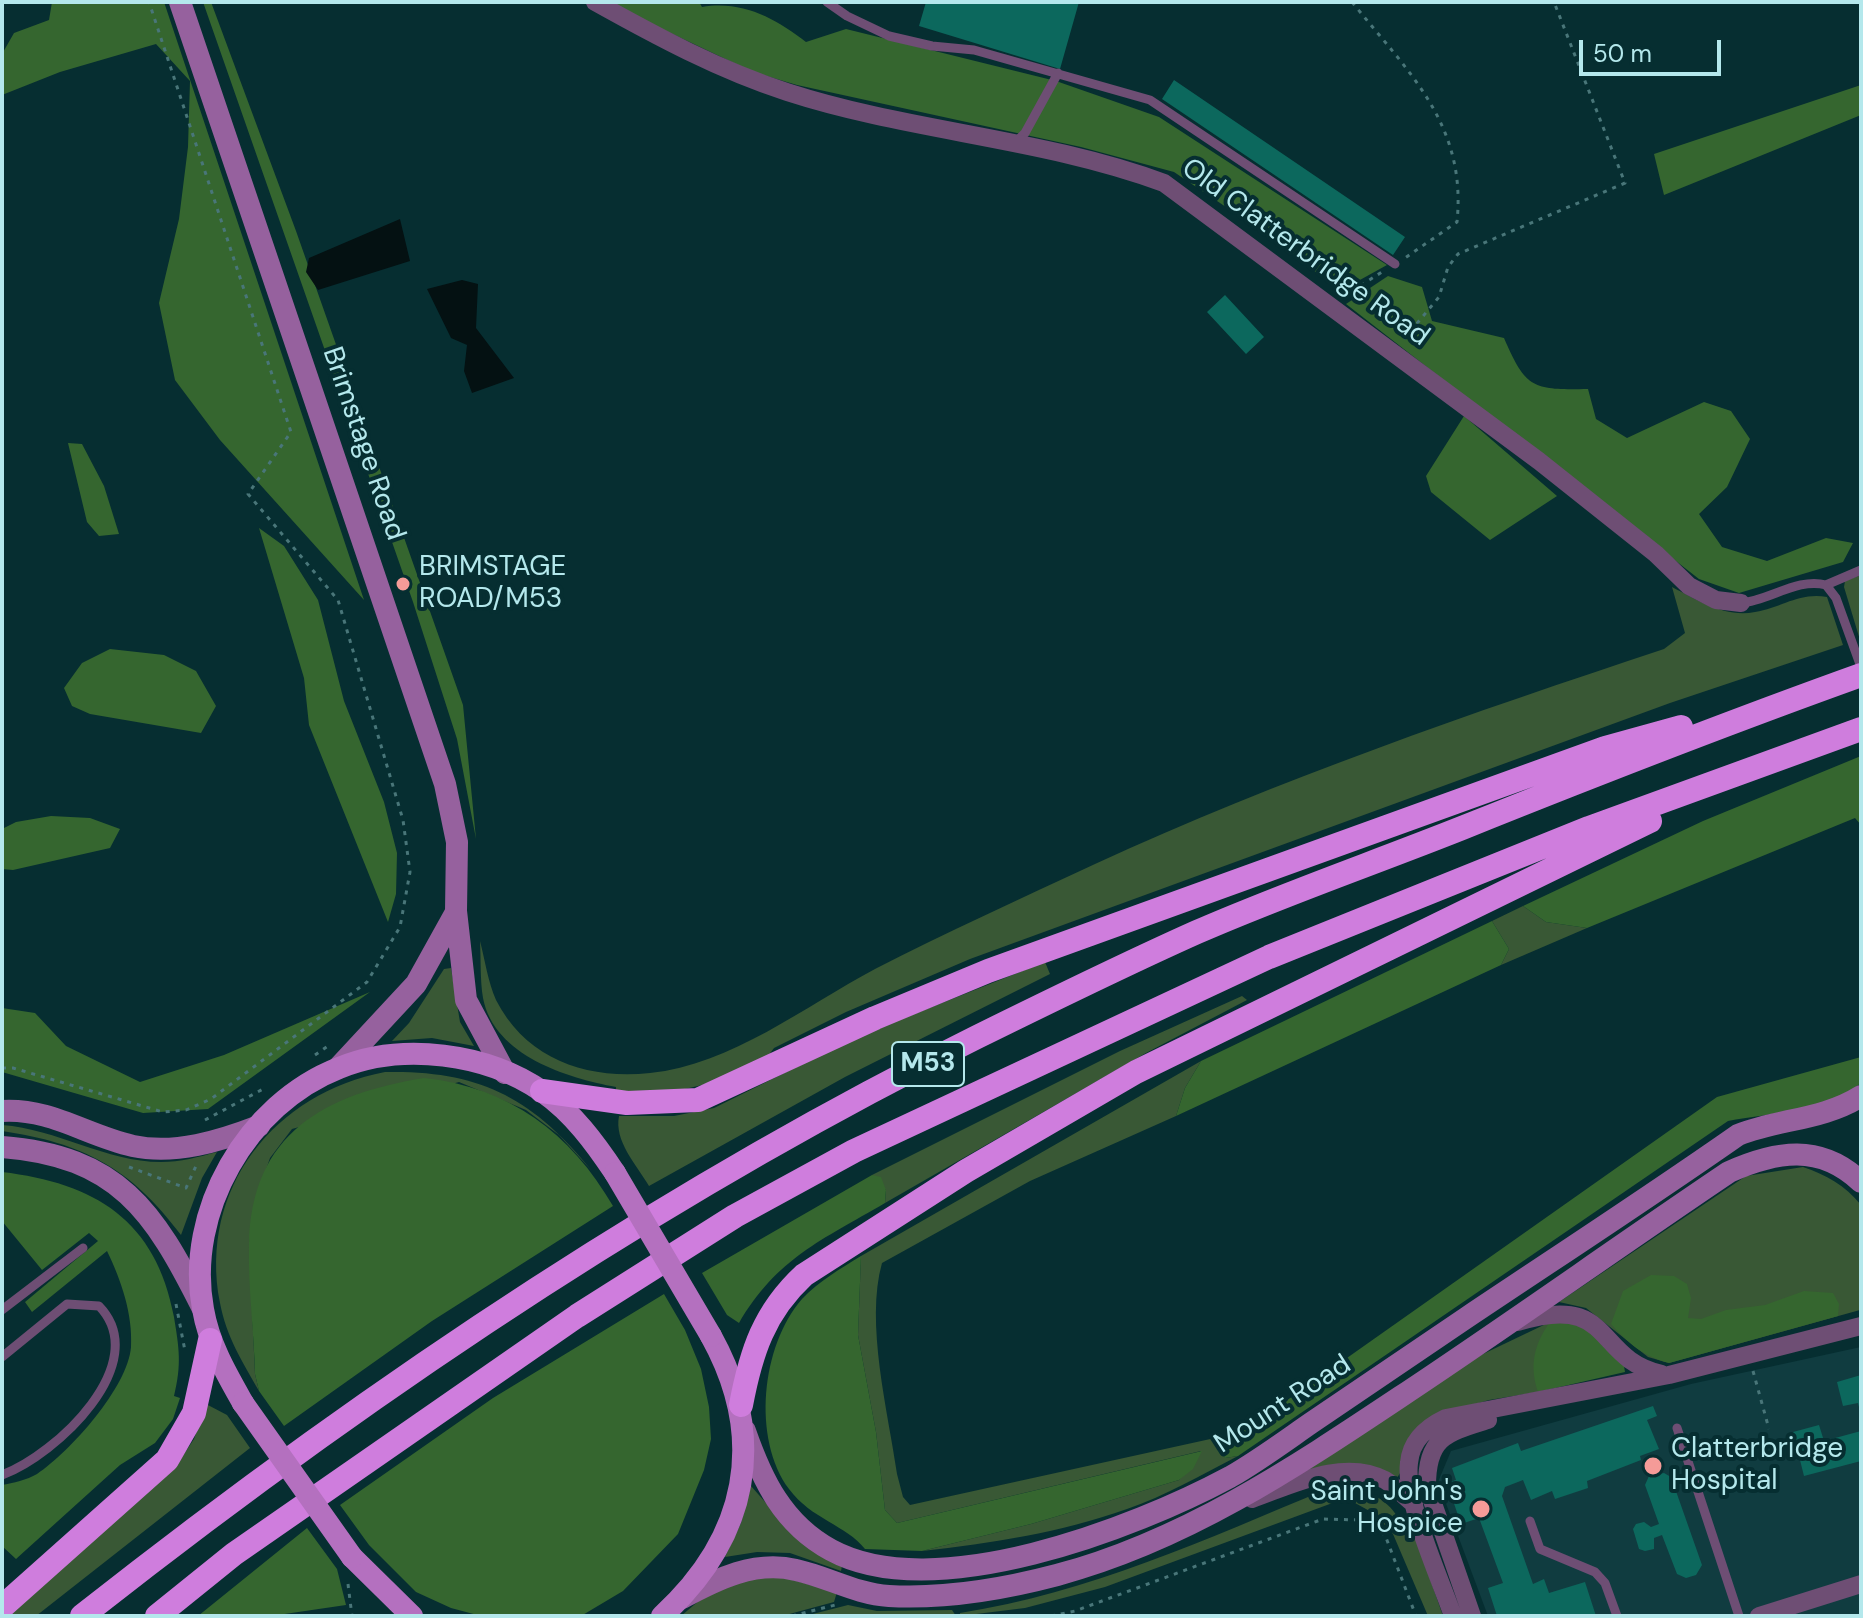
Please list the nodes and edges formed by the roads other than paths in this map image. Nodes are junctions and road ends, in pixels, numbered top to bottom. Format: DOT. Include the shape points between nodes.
graph roads {
  1 [pos="180,2"];
  2 [pos="595,2"];
  3 [pos="827,2"];
  4 [pos="1058,73"];
  5 [pos="1014,144"];
  6 [pos="1395,264"];
  7 [pos="1861,570"];
  8 [pos="1826,585"];
  9 [pos="1741,603"];
  10 [pos="1856,674"];
  11 [pos="1861,729"];
  12 [pos="1776,760"];
  13 [pos="456,911"];
  14 [pos="338,1068"];
  15 [pos="505,1073"];
  16 [pos="542,1091"];
  17 [pos="1861,1096"];
  18 [pos="2,1111"];
  19 [pos="259,1126"];
  20 [pos="2,1147"];
  21 [pos="1861,1182"];
  22 [pos="83,1248"];
  23 [pos="202,1307"];
  24 [pos="2,1310"];
  25 [pos="1861,1318"];
  26 [pos="1504,1326"];
  27 [pos="1861,1326"];
  28 [pos="1830,1333"];
  29 [pos="210,1340"];
  30 [pos="2,1357"];
  31 [pos="1669,1375"];
  32 [pos="1560,1398"];
  33 [pos="742,1415"];
  34 [pos="1677,1428"];
  35 [pos="2,1475"];
  36 [pos="1414,1504"];
  37 [pos="1222,1510"];
  38 [pos="1530,1521"];
  39 [pos="1861,1584"];
  40 [pos="682,1598"];
  41 [pos="2,1607"];
  42 [pos="82,1616"];
  43 [pos="157,1616"];
  44 [pos="412,1616"];
  45 [pos="662,1616"];
  46 [pos="1453,1616"];
  47 [pos="1472,1616"];
  48 [pos="1617,1616"];
  49 [pos="1739,1616"];
  50 [pos="1759,1616"];
  1 -- 13 [label="main road, Brimstage Road" via="445,784 457,842"];
  2 -- 5 [label="street, Old Clatterbridge Road" via="700,57 788,92"];
  3 -- 4 [label="lane" via="889,36 974,50"];
  4 -- 5 [label="lane"];
  4 -- 6 [label="lane" via="1150,100"];
  5 -- 9 [label="street, Old Clatterbridge Road" via="1125,168 1164,183 1618,522 1689,586 1716,600"];
  7 -- 8 [label="lane"];
  8 -- 9 [label="lane" via="1807,583"];
  8 -- 10 [label="lane" via="1836,598"];
  10 -- 16 [label="highway" via="1605,748 1002,966 698,1100 627,1103"];
  10 -- 42 [label="highway, M53" via="1200,931 973,1039 584,1258 410,1372 224,1504"];
  11 -- 12 [label="highway, M53"];
  12 -- 33 [label="highway" via="1136,1072 966,1171 788,1290 762,1326"];
  12 -- 43 [label="highway, M53" via="1589,828 1269,957 854,1151 735,1216 577,1316 234,1554"];
  13 -- 14 [label="main road, Brimstage Road" via="416,984"];
  13 -- 15 [label="main road, Brimstage Road" via="466,1000"];
  14 -- 15 [label="main road" via="416,1054 447,1056"];
  14 -- 19 [label="main road" via="289,1097"];
  15 -- 16 [label="main road"];
  16 -- 33 [label="main road, bridge" via="572,1116 615,1173 711,1336 731,1375"];
  17 -- 33 [label="main road, Mount Road" via="1821,1115 1738,1135 1233,1476 1133,1522 1068,1544 949,1566 885,1566 848,1557 810,1536 777,1502 761,1477"];
  18 -- 19 [label="main road" via="48,1115 148,1149 189,1147"];
  19 -- 23 [label="main road" via="227,1169 208,1211 201,1247"];
  20 -- 23 [label="main road" via="64,1157 129,1195 160,1228"];
  21 -- 26 [label="main road, Mount Road" via="1809,1155 1759,1159 1729,1172"];
  22 -- 24 [label="lane"];
  23 -- 29 [label="main road"];
  25 -- 28 [label="street"];
  26 -- 31 [label="street" via="1563,1312 1589,1320 1643,1370"];
  26 -- 37 [label="main road, Mount Road"];
  27 -- 28 [label="street"];
  28 -- 31 [label="street"];
  29 -- 41 [label="highway" via="194,1413 167,1460"];
  29 -- 44 [label="main road, bridge" via="243,1403 350,1567"];
  30 -- 35 [label="lane" via="67,1304 99,1306 111,1319 116,1336 114,1366 75,1424 33,1462"];
  31 -- 32 [label="street"];
  32 -- 36 [label="street" via="1431,1425 1409,1461"];
  32 -- 47 [label="street" via="1457,1429 1430,1455 1427,1486"];
  33 -- 40 [label="main road" via="742,1476 732,1514 707,1567"];
  34 -- 49 [label="lane"];
  36 -- 37 [label="street, Mount Road" via="1384,1480 1350,1471 1315,1476"];
  36 -- 46 [label="street"];
  37 -- 40 [label="main road, Mount Road" via="1113,1558 998,1588 888,1596 779,1567 739,1571"];
  38 -- 48 [label="lane" via="1540,1549 1595,1572 1605,1583"];
  39 -- 50 [label="street"];
  40 -- 45 [label="main road"];
}
